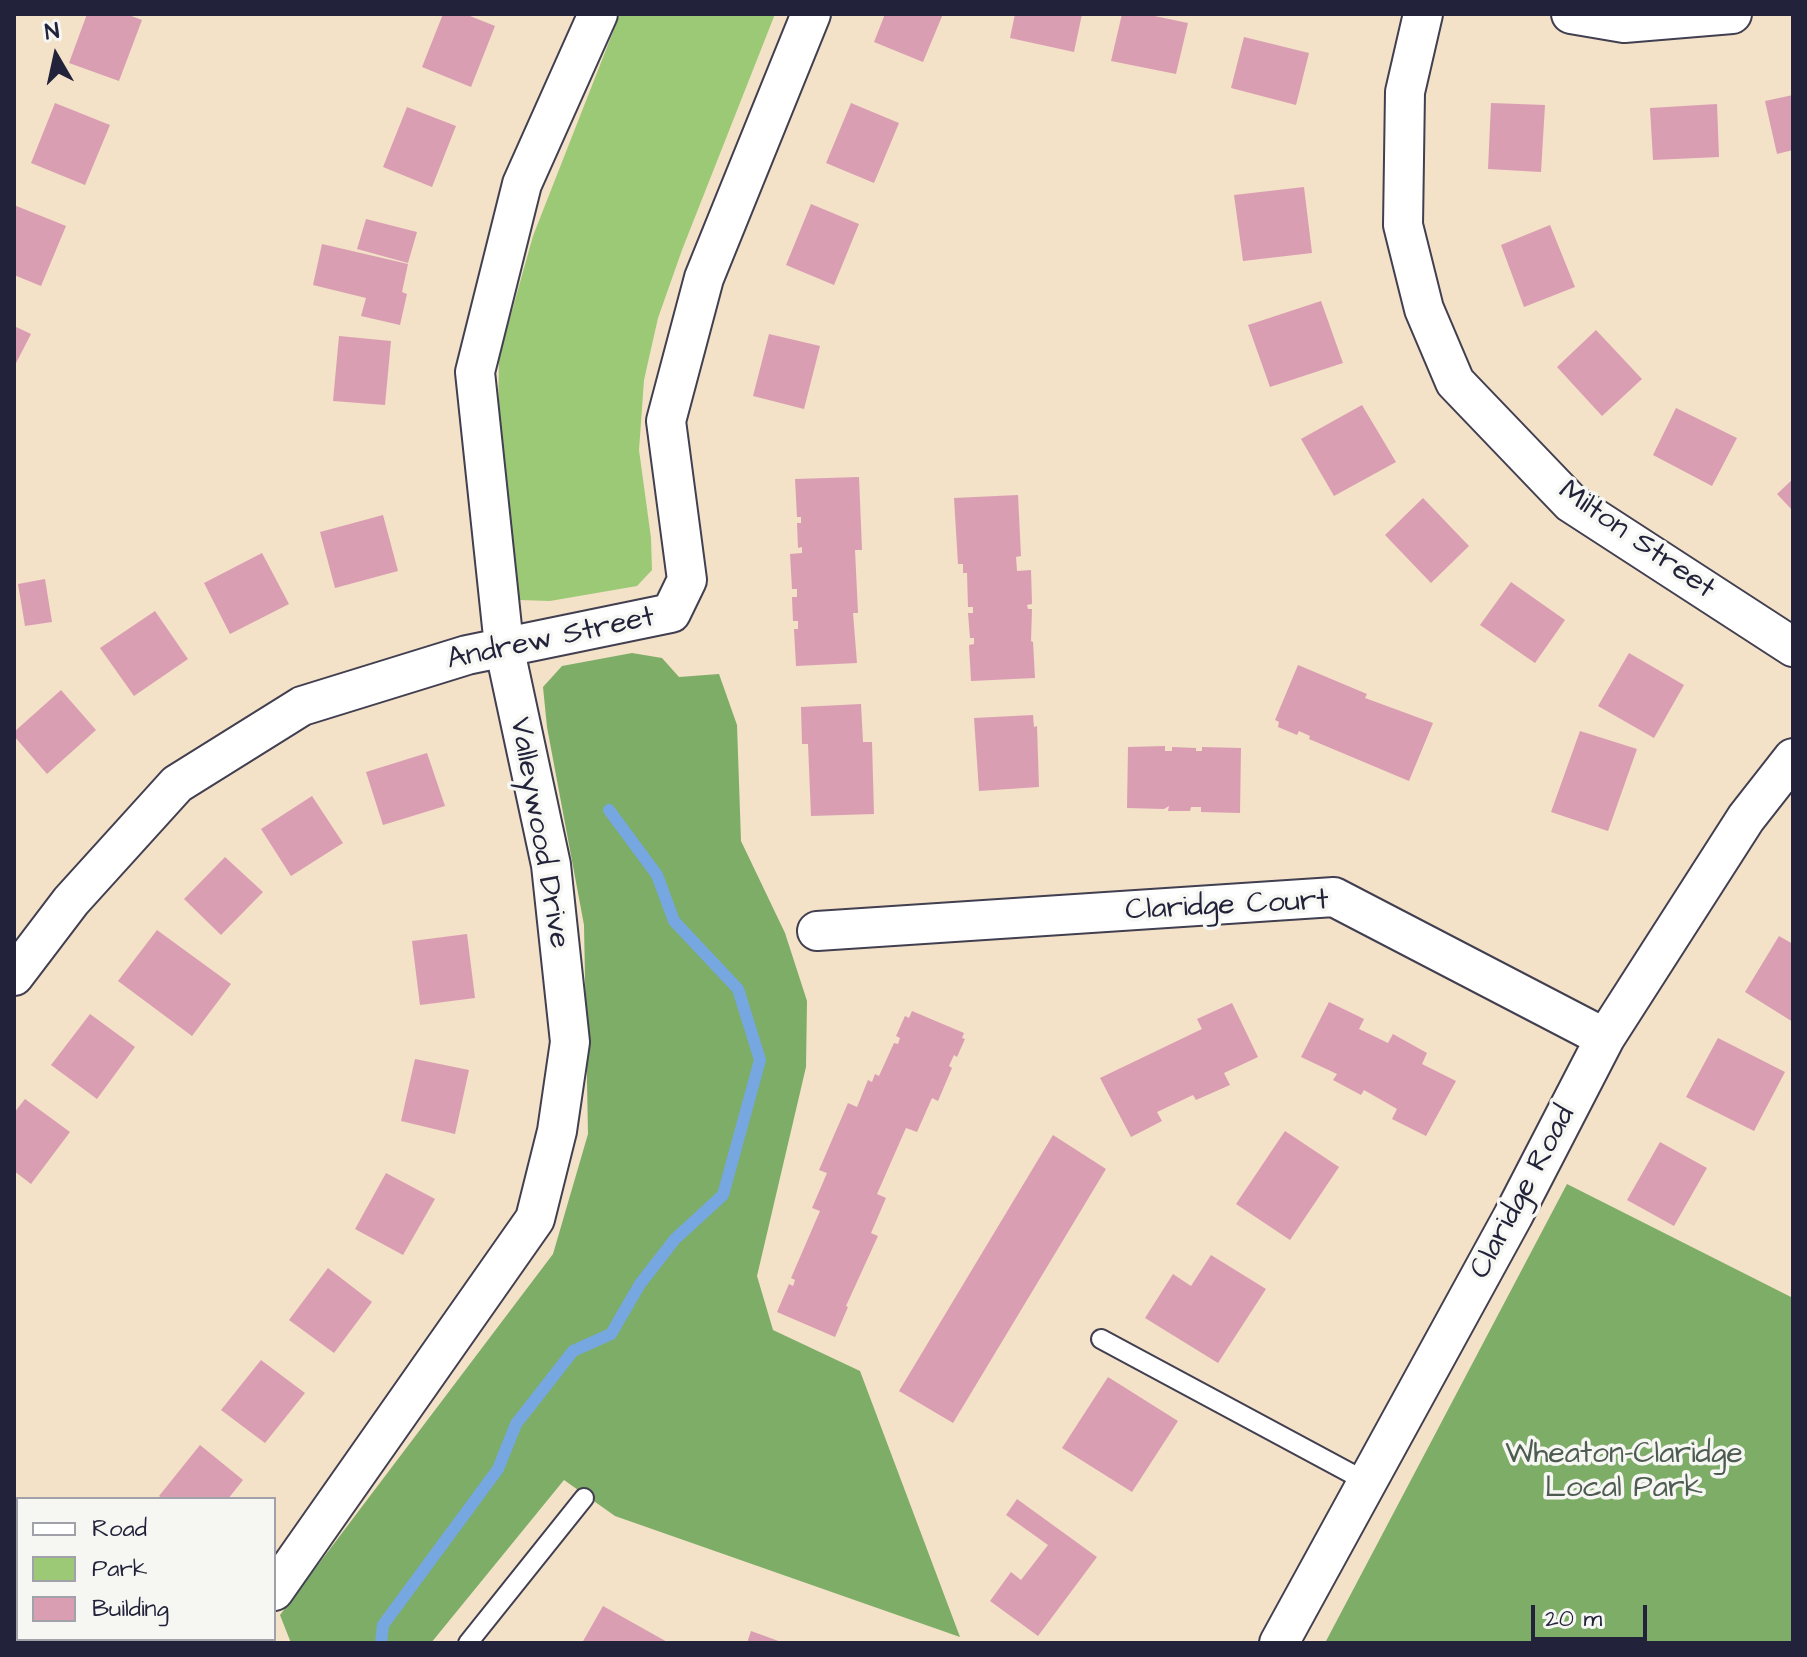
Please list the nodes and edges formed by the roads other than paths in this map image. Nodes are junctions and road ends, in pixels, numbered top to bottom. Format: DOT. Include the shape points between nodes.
graph roads {
  1 [pos="598,14"];
  2 [pos="811,14"];
  3 [pos="1423,14"];
  4 [pos="1571,14"];
  5 [pos="1732,14"];
  6 [pos="504,646"];
  7 [pos="1793,647"];
  8 [pos="1793,758"];
  9 [pos="817,931"];
  10 [pos="14,976"];
  11 [pos="1605,1038"];
  12 [pos="1101,1339"];
  13 [pos="1367,1482"];
  14 [pos="584,1498"];
  15 [pos="276,1588"];
  16 [pos="468,1643"];
  17 [pos="1279,1643"];
  1 -- 6 [label="street, Valleywood Drive" via="522,184 475,372"];
  2 -- 6 [label="street, Andrew Street" via="704,278 666,421 687,580 671,613"];
  3 -- 7 [label="street, Milton Street" via="1405,92 1403,225 1424,309 1455,382 1571,503"];
  4 -- 5 [label="street" via="1624,23"];
  6 -- 10 [label="street, Andrew Street" via="302,706 177,784 71,901"];
  6 -- 15 [label="street, Valleywood Drive" via="551,865 570,1042 557,1131 535,1219"];
  8 -- 11 [label="street, Claridge Road" via="1746,818"];
  9 -- 11 [label="street, Claridge Court" via="1334,897"];
  11 -- 13 [label="street, Claridge Road"];
  12 -- 13 [label="lane"];
  13 -- 17 [label="street, Claridge Road"];
  14 -- 16 [label="lane"];
}
